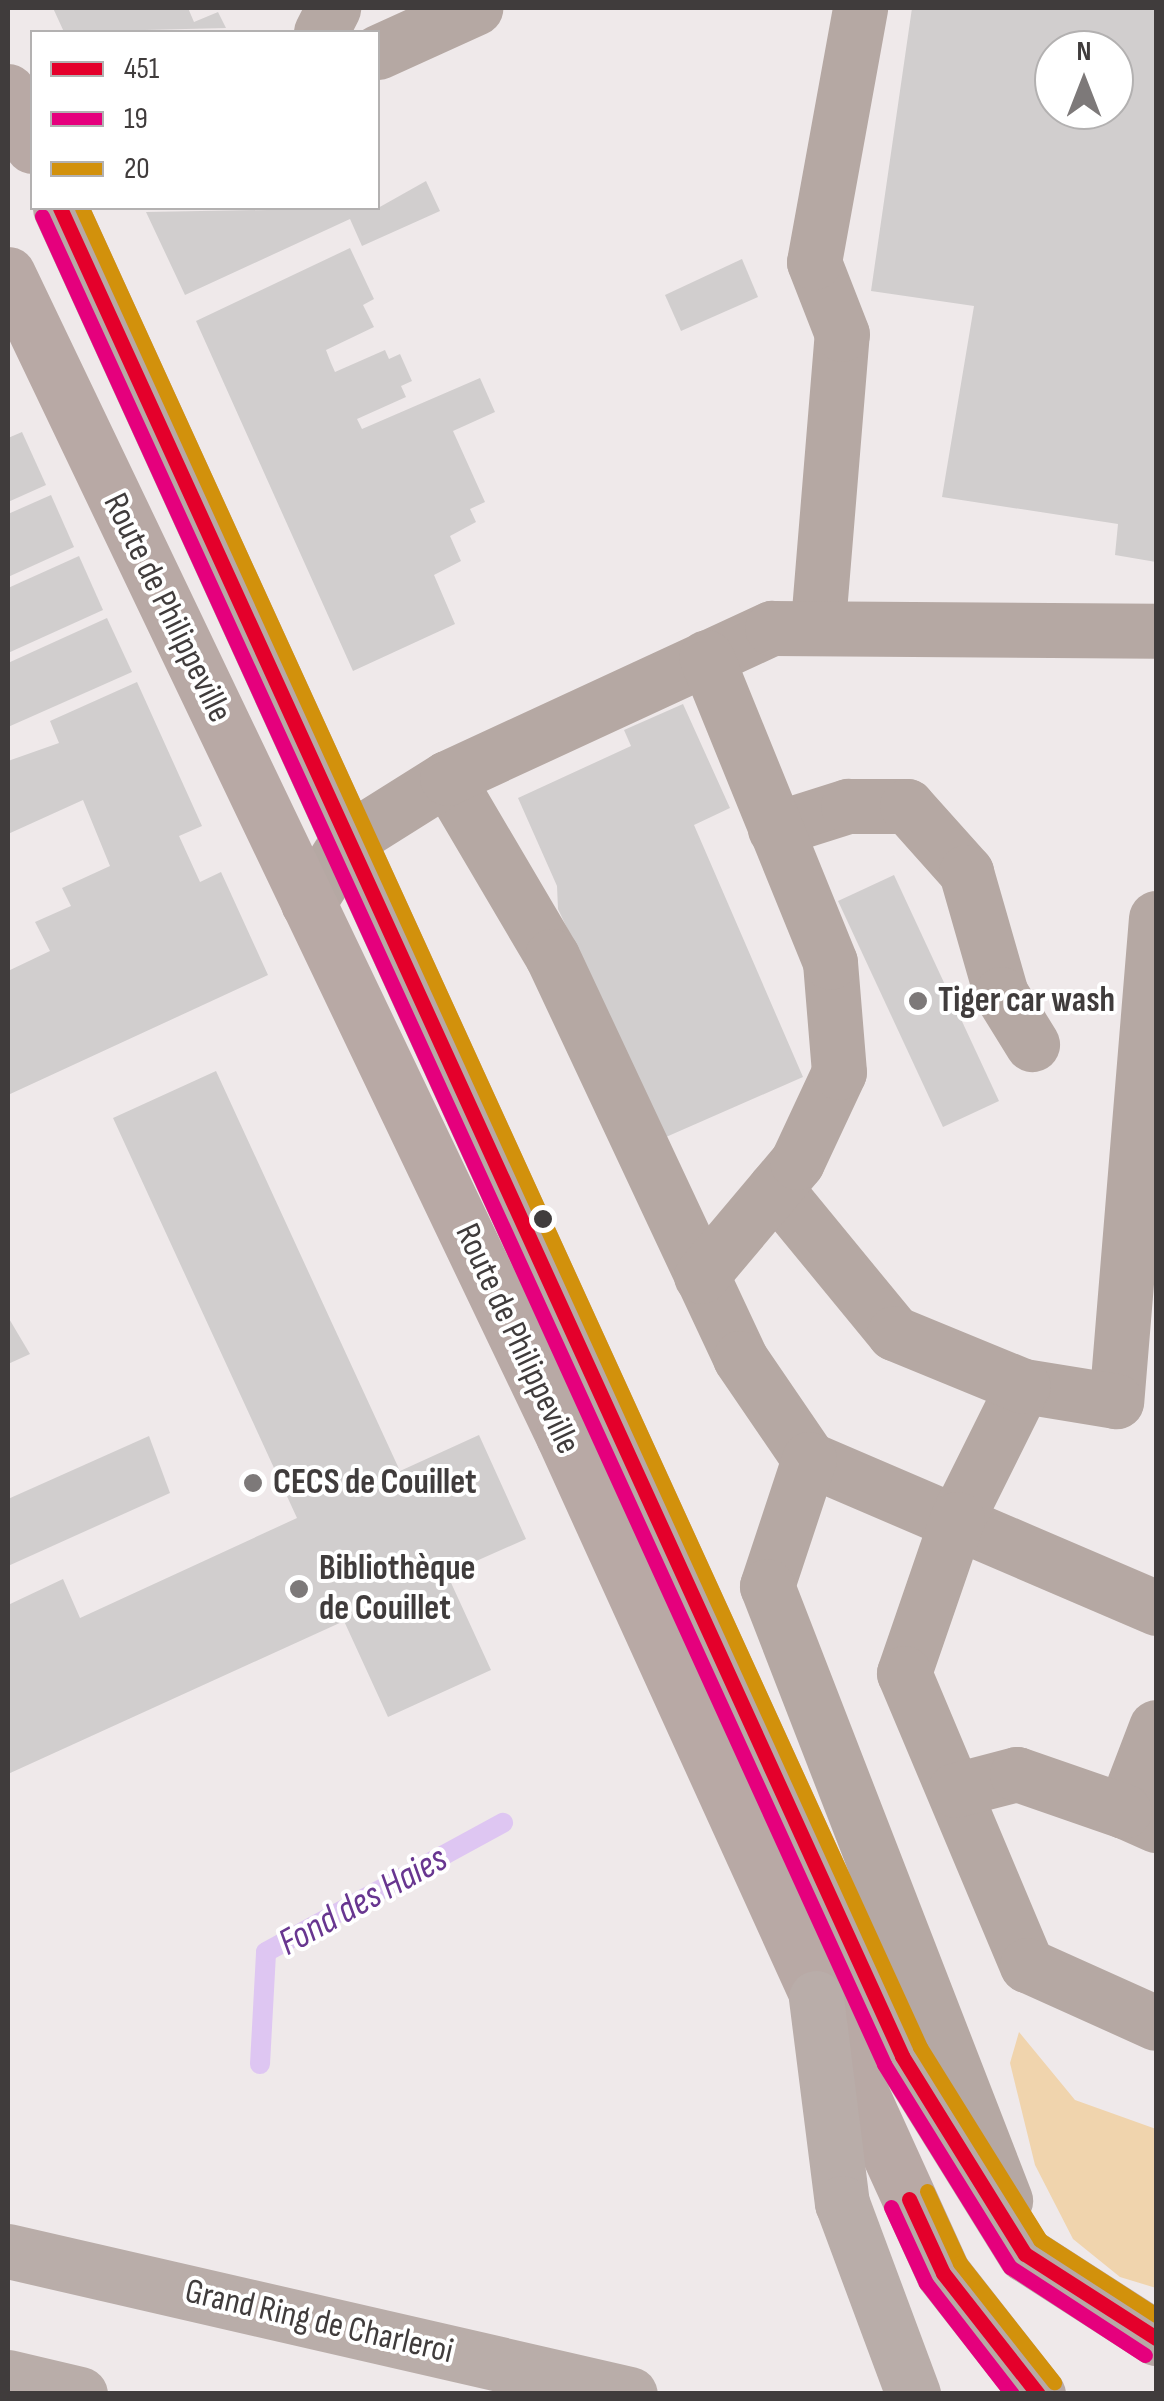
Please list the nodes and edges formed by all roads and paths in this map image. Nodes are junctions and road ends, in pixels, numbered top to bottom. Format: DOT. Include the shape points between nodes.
graph roads {
  1 [pos="475,8"];
  2 [pos="860,8"];
  3 [pos="380,51"];
  4 [pos="8,91"];
  5 [pos="30,141"];
  6 [pos="64,210"];
  7 [pos="8,274"];
  8 [pos="818,623"];
  9 [pos="1156,631"];
  10 [pos="706,657"];
  11 [pos="447,778"];
  12 [pos="775,829"];
  13 [pos="348,840"];
  14 [pos="308,903"];
  15 [pos="1156,918"];
  16 [pos="1032,1044"];
  17 [pos="775,1188"];
  18 [pos="701,1276"];
  19 [pos="1023,1386"];
  20 [pos="1136,1412"];
  21 [pos="809,1459"];
  22 [pos="957,1519"];
  23 [pos="1156,1608"];
  24 [pos="1156,1727"];
  25 [pos="955,1790"];
  26 [pos="1140,1818"];
  27 [pos="816,1998"];
  28 [pos="1156,2022"];
  29 [pos="8,2251"];
  30 [pos="1024,2254"];
  31 [pos="1156,2338"];
  32 [pos="8,2377"];
  33 [pos="80,2394"];
  34 [pos="630,2394"];
  35 [pos="913,2394"];
  36 [pos="1038,2394"];
  1 -- 3 [label="street"];
  2 -- 8 [label="street" via="814,262 842,334"];
  4 -- 5 [label="main road"];
  6 -- 13 [label="main road, Route de Philippeville"];
  7 -- 14 [label="main road, Route de Philippeville"];
  8 -- 9 [label="street"];
  8 -- 10 [label="street" via="772,628"];
  10 -- 11 [label="street"];
  10 -- 12 [label="street"];
  11 -- 13 [label="street"];
  11 -- 18 [label="street" via="552,956"];
  12 -- 16 [label="street" via="848,806 907,806 966,872 1001,994"];
  12 -- 17 [label="street" via="830,962 838,1072 797,1162"];
  13 -- 14 [label="street"];
  13 -- 30 [label="main road, Route de Philippeville" via="902,2056"];
  14 -- 27 [label="main road, Route de Philippeville" via="563,1436"];
  15 -- 20 [label="street"];
  17 -- 18 [label="street"];
  17 -- 19 [label="street" via="894,1332"];
  18 -- 21 [label="street" via="740,1358"];
  19 -- 20 [label="street"];
  19 -- 22 [label="street"];
  21 -- 22 [label="street"];
  21 -- 30 [label="street" via="766,1586 932,1994"];
  22 -- 23 [label="street"];
  22 -- 25 [label="street" via="904,1673"];
  24 -- 26 [label="street"];
  25 -- 26 [label="street" via="1017,1774"];
  25 -- 28 [label="street" via="1027,1965"];
  27 -- 35 [label="highway" via="842,2203"];
  27 -- 36 [label="main road, Route de Philippeville" via="943,2273"];
  29 -- 34 [label="highway, Grand Ring de Charleroi"];
  30 -- 31 [label="main road, Route de Philippeville"];
  32 -- 33 [label="highway"];
}
